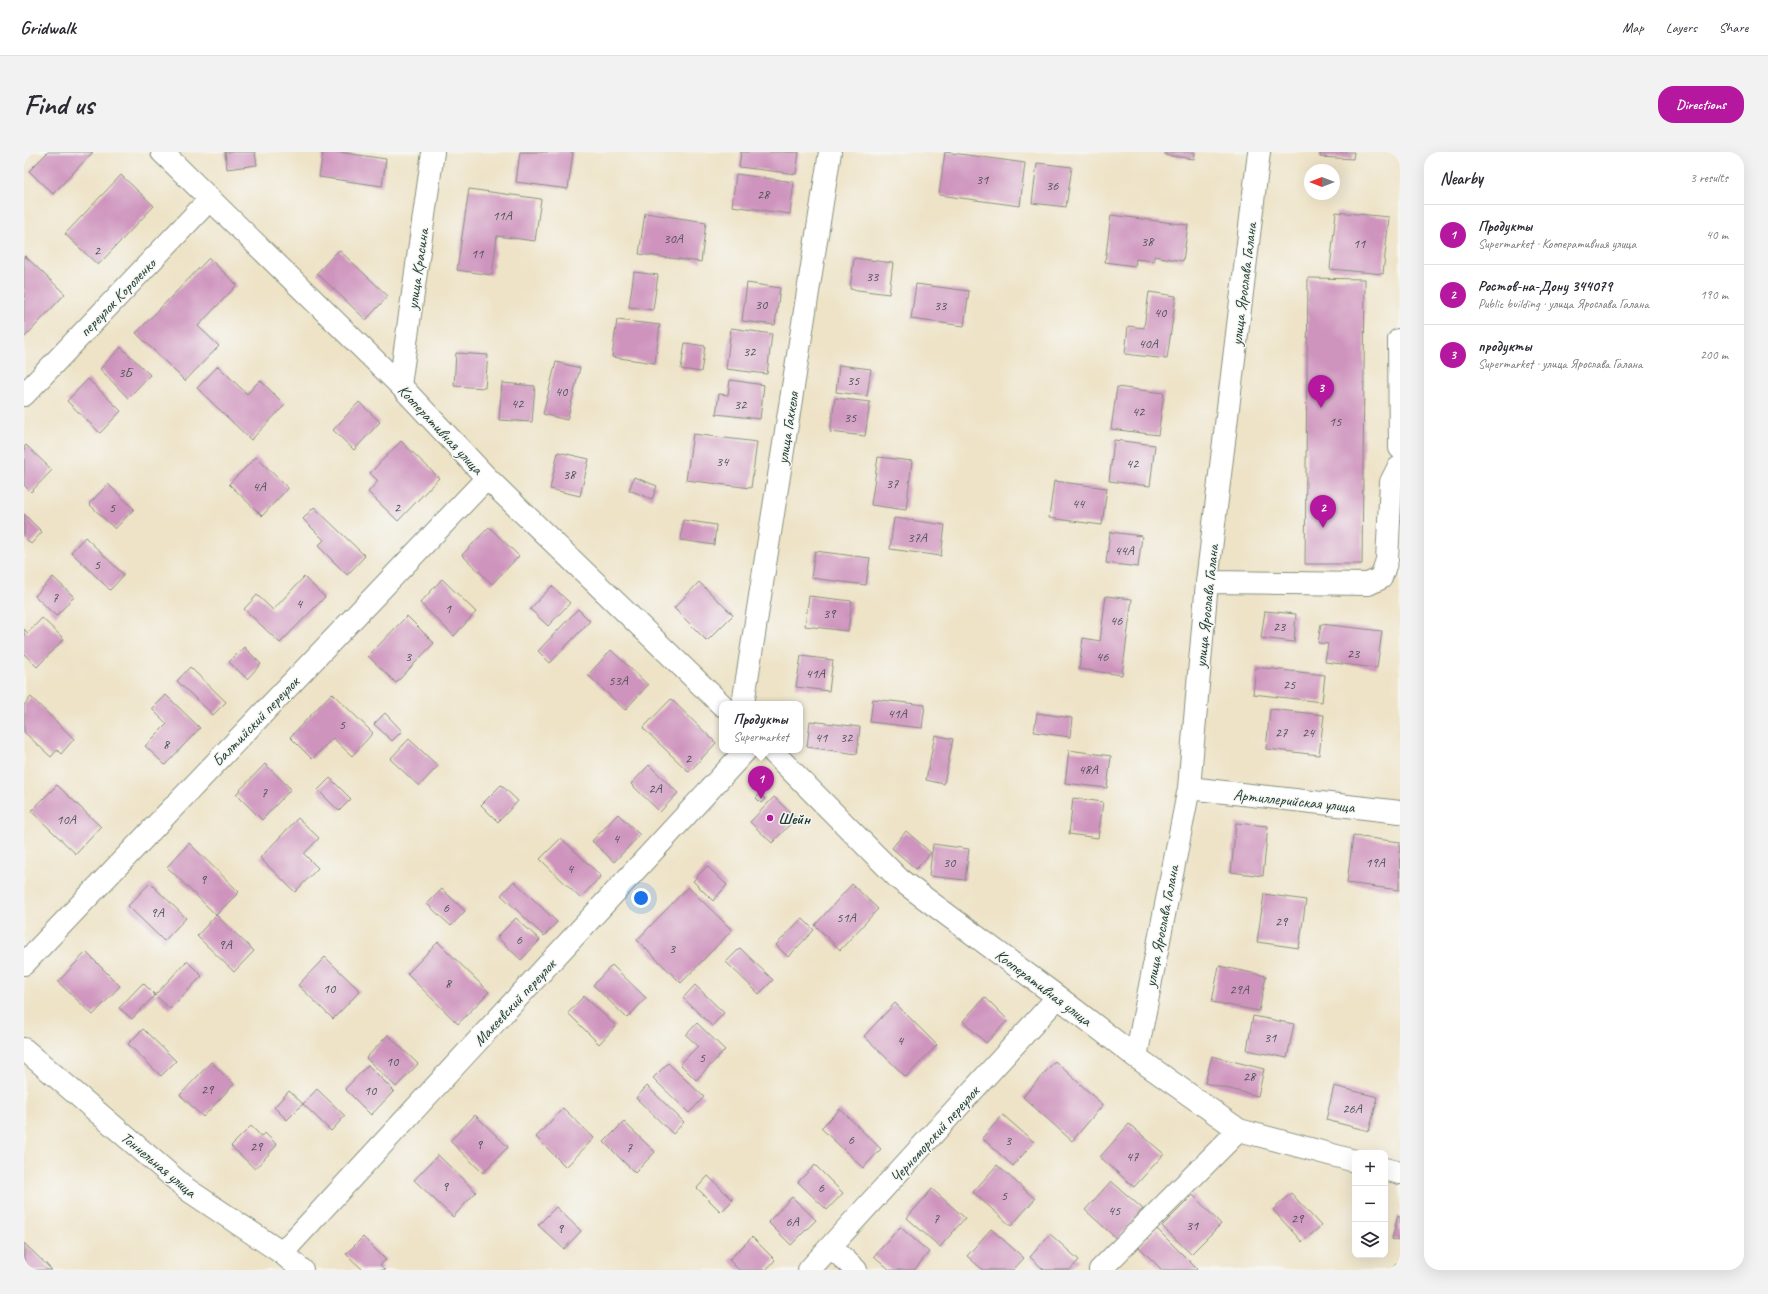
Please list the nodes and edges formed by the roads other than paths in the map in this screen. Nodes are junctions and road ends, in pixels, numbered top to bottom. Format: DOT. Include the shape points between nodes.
graph roads {
  1 [pos="162,152"];
  2 [pos="433,152"];
  3 [pos="830,152"];
  4 [pos="1259,152"];
  5 [pos="181,161"];
  6 [pos="210,199"];
  7 [pos="1399,340"];
  8 [pos="400,385"];
  9 [pos="24,395"];
  10 [pos="1400,448"];
  11 [pos="1400,467"];
  12 [pos="487,478"];
  13 [pos="1207,582"];
  14 [pos="744,701"];
  15 [pos="719,702"];
  16 [pos="743,753"];
  17 [pos="774,753"];
  18 [pos="1189,788"];
  19 [pos="1400,812"];
  20 [pos="24,964"];
  21 [pos="1058,997"];
  22 [pos="24,1049"];
  23 [pos="1136,1057"];
  24 [pos="1238,1130"];
  25 [pos="1352,1160"];
  26 [pos="1388,1170"];
  27 [pos="1400,1173"];
  28 [pos="831,1247"];
  29 [pos="282,1253"];
  30 [pos="302,1270"];
  31 [pos="809,1270"];
  32 [pos="856,1270"];
  33 [pos="1100,1270"];
  1 -- 5 [label="street, Кооперативная улица"];
  2 -- 8 [label="street, улица Красина"];
  3 -- 14 [label="street, улица Гаккеля"];
  4 -- 13 [label="street, улица Ярослава Галана"];
  5 -- 6 [label="street, Кооперативная улица"];
  6 -- 8 [label="street, Кооперативная улица"];
  6 -- 9 [label="street, переулок Короленко"];
  7 -- 10 [label="street"];
  8 -- 12 [label="street, Кооперативная улица"];
  11 -- 13 [label="street" via="1391,482 1387,560 1381,578 1368,584"];
  12 -- 15 [label="street, Кооперативная улица"];
  12 -- 20 [label="street, Балтийский переулок"];
  13 -- 18 [label="street, улица Ярослава Галана"];
  16 -- 29 [label="street, Макеевский переулок"];
  17 -- 21 [label="street, Кооперативная улица" via="899,878"];
  18 -- 19 [label="street, Артиллерийская улица"];
  18 -- 23 [label="street, улица Ярослава Галана"];
  21 -- 23 [label="street, Кооперативная улица"];
  21 -- 28 [label="street, Черноморский переулок"];
  22 -- 29 [label="street, Тоннельная улица" via="188,1190"];
  23 -- 24 [label="street, Кооперативная улица"];
  24 -- 25 [label="street, Кооперативная улица"];
  24 -- 33 [label="street"];
  26 -- 27 [label="street"];
  28 -- 31 [label="street, Черноморский переулок"];
  28 -- 32 [label="street"];
  29 -- 30 [label="street, Тоннельная улица"];
}
